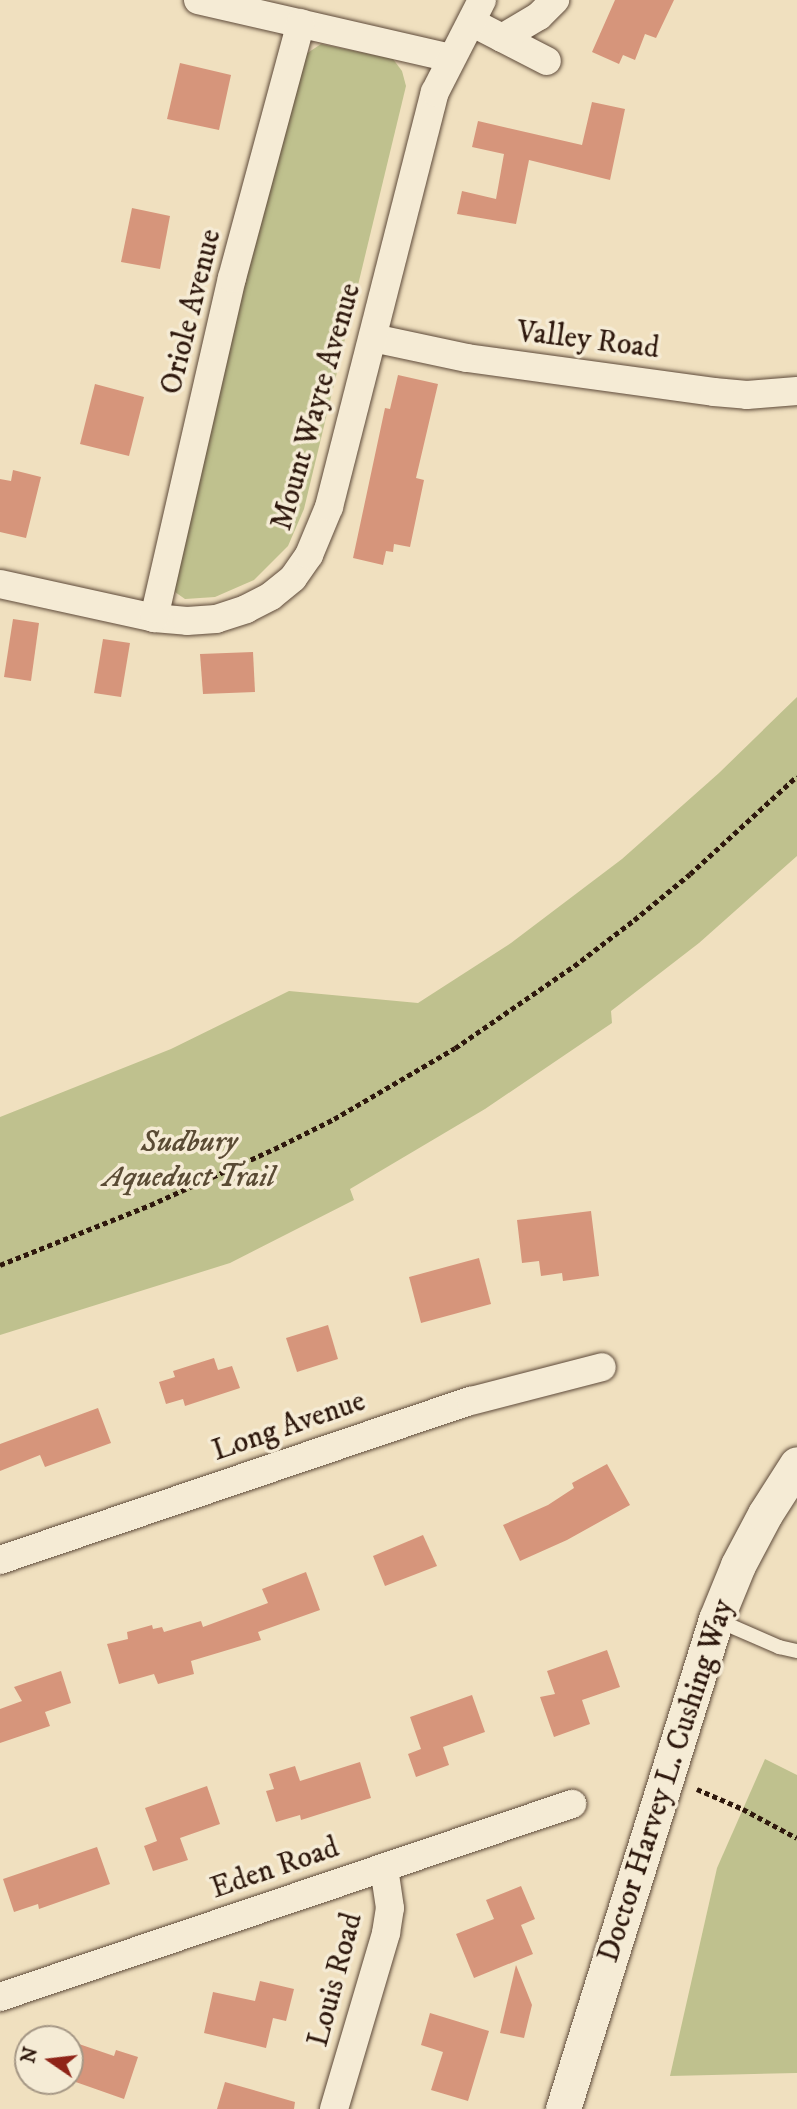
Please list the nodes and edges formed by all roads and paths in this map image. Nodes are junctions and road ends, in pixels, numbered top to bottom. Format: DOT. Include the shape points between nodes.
graph roads {
  1 [pos="198,0"];
  2 [pos="555,0"];
  3 [pos="478,11"];
  4 [pos="301,23"];
  5 [pos="502,37"];
  6 [pos="451,58"];
  7 [pos="547,61"];
  8 [pos="373,338"];
  9 [pos="797,391"];
  10 [pos="0,584"];
  11 [pos="155,618"];
  12 [pos="797,776"];
  13 [pos="0,1265"];
  14 [pos="602,1367"];
  15 [pos="797,1464"];
  16 [pos="0,1560"];
  17 [pos="716,1619"];
  18 [pos="797,1651"];
  19 [pos="666,1778"];
  20 [pos="572,1804"];
  21 [pos="797,1838"];
  22 [pos="384,1868"];
  23 [pos="0,1997"];
  24 [pos="334,2109"];
  25 [pos="563,2109"];
  1 -- 4 [label="street"];
  2 -- 5 [label="street" via="539,16"];
  3 -- 5 [label="street"];
  3 -- 6 [label="street, Mount Wayte Avenue"];
  4 -- 6 [label="street"];
  4 -- 11 [label="street, Oriole Avenue" via="232,278"];
  5 -- 7 [label="street"];
  6 -- 8 [label="street, Mount Wayte Avenue" via="424,126"];
  8 -- 9 [label="street, Valley Road" via="467,358 714,392"];
  8 -- 11 [label="street, Mount Wayte Avenue" via="329,507 309,555 293,578 271,596 216,619"];
  10 -- 11 [label="street, Mount Wayte Avenue"];
  12 -- 13 [label="path" via="634,920 455,1048 274,1149"];
  14 -- 16 [label="street, Long Avenue" via="471,1401"];
  15 -- 17 [label="street, Doctor Harvey L. Cushing Way" via="738,1565"];
  17 -- 18 [label="lane"];
  17 -- 19 [label="street, Doctor Harvey L. Cushing Way"];
  19 -- 21 [label="path" via="743,1809"];
  19 -- 25 [label="street, Doctor Harvey L. Cushing Way"];
  20 -- 22 [label="street, Eden Road"];
  22 -- 23 [label="street, Eden Road"];
  22 -- 24 [label="street, Louis Road" via="390,1908 386,1933"];
}
